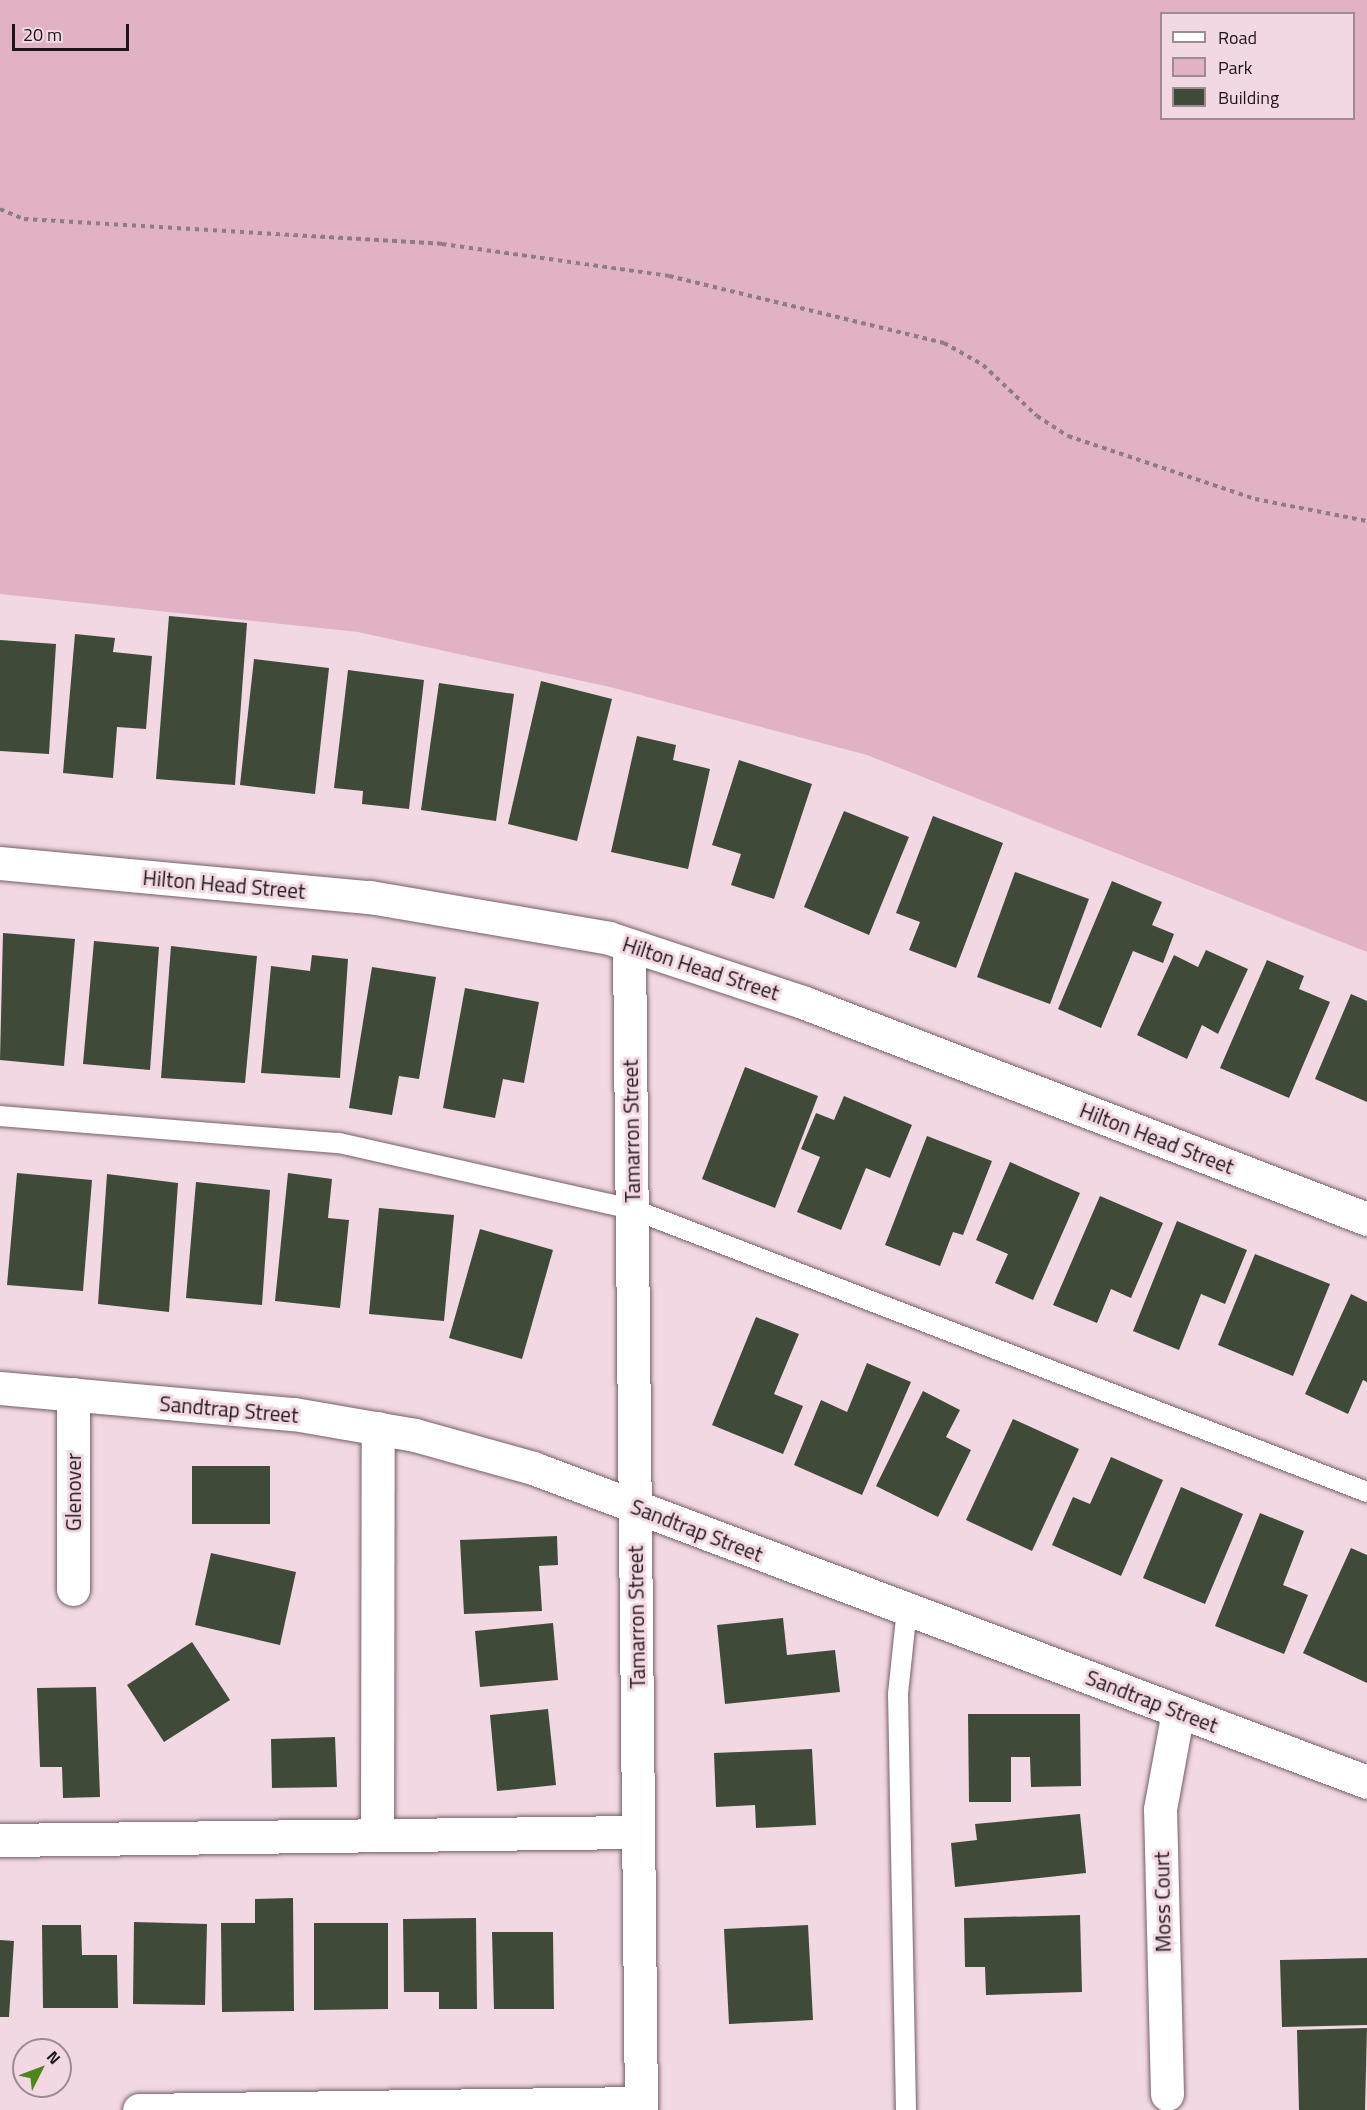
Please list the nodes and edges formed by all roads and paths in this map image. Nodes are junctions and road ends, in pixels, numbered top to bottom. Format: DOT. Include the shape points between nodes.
graph roads {
  1 [pos="0,209"];
  2 [pos="1367,521"];
  3 [pos="0,863"];
  4 [pos="628,945"];
  5 [pos="0,1116"];
  6 [pos="632,1209"];
  7 [pos="1367,1219"];
  8 [pos="0,1388"];
  9 [pos="73,1394"];
  10 [pos="378,1428"];
  11 [pos="1367,1492"];
  12 [pos="635,1506"];
  13 [pos="73,1589"];
  14 [pos="907,1609"];
  15 [pos="1178,1711"];
  16 [pos="1367,1782"];
  17 [pos="638,1832"];
  18 [pos="377,1835"];
  19 [pos="0,1840"];
  20 [pos="1167,2094"];
  21 [pos="640,2107"];
  22 [pos="139,2110"];
  23 [pos="906,2110"];
  1 -- 2 [label="path" via="24,219 442,244 669,276 944,343 983,364 1037,416 1068,436 1254,499"];
  3 -- 4 [label="street, Hilton Head Street" via="370,897 544,923"];
  4 -- 6 [label="street, Tamarron Street"];
  4 -- 7 [label="street, Hilton Head Street" via="806,1003"];
  5 -- 6 [label="lane" via="339,1143"];
  6 -- 11 [label="lane"];
  6 -- 12 [label="street, Tamarron Street"];
  8 -- 9 [label="street, Sandtrap Street"];
  9 -- 10 [label="street, Sandtrap Street" via="294,1414"];
  9 -- 13 [label="street, Glenover"];
  10 -- 12 [label="street, Sandtrap Street" via="533,1468"];
  10 -- 18 [label="street"];
  12 -- 14 [label="street, Sandtrap Street"];
  12 -- 17 [label="street, Tamarron Street"];
  14 -- 15 [label="street, Sandtrap Street"];
  14 -- 23 [label="lane" via="898,1695"];
  15 -- 16 [label="street, Sandtrap Street"];
  15 -- 20 [label="street, Moss Court" via="1160,1809"];
  17 -- 18 [label="street"];
  17 -- 21 [label="street, Tamarron Street"];
  18 -- 19 [label="street"];
  21 -- 22 [label="street"];
}
